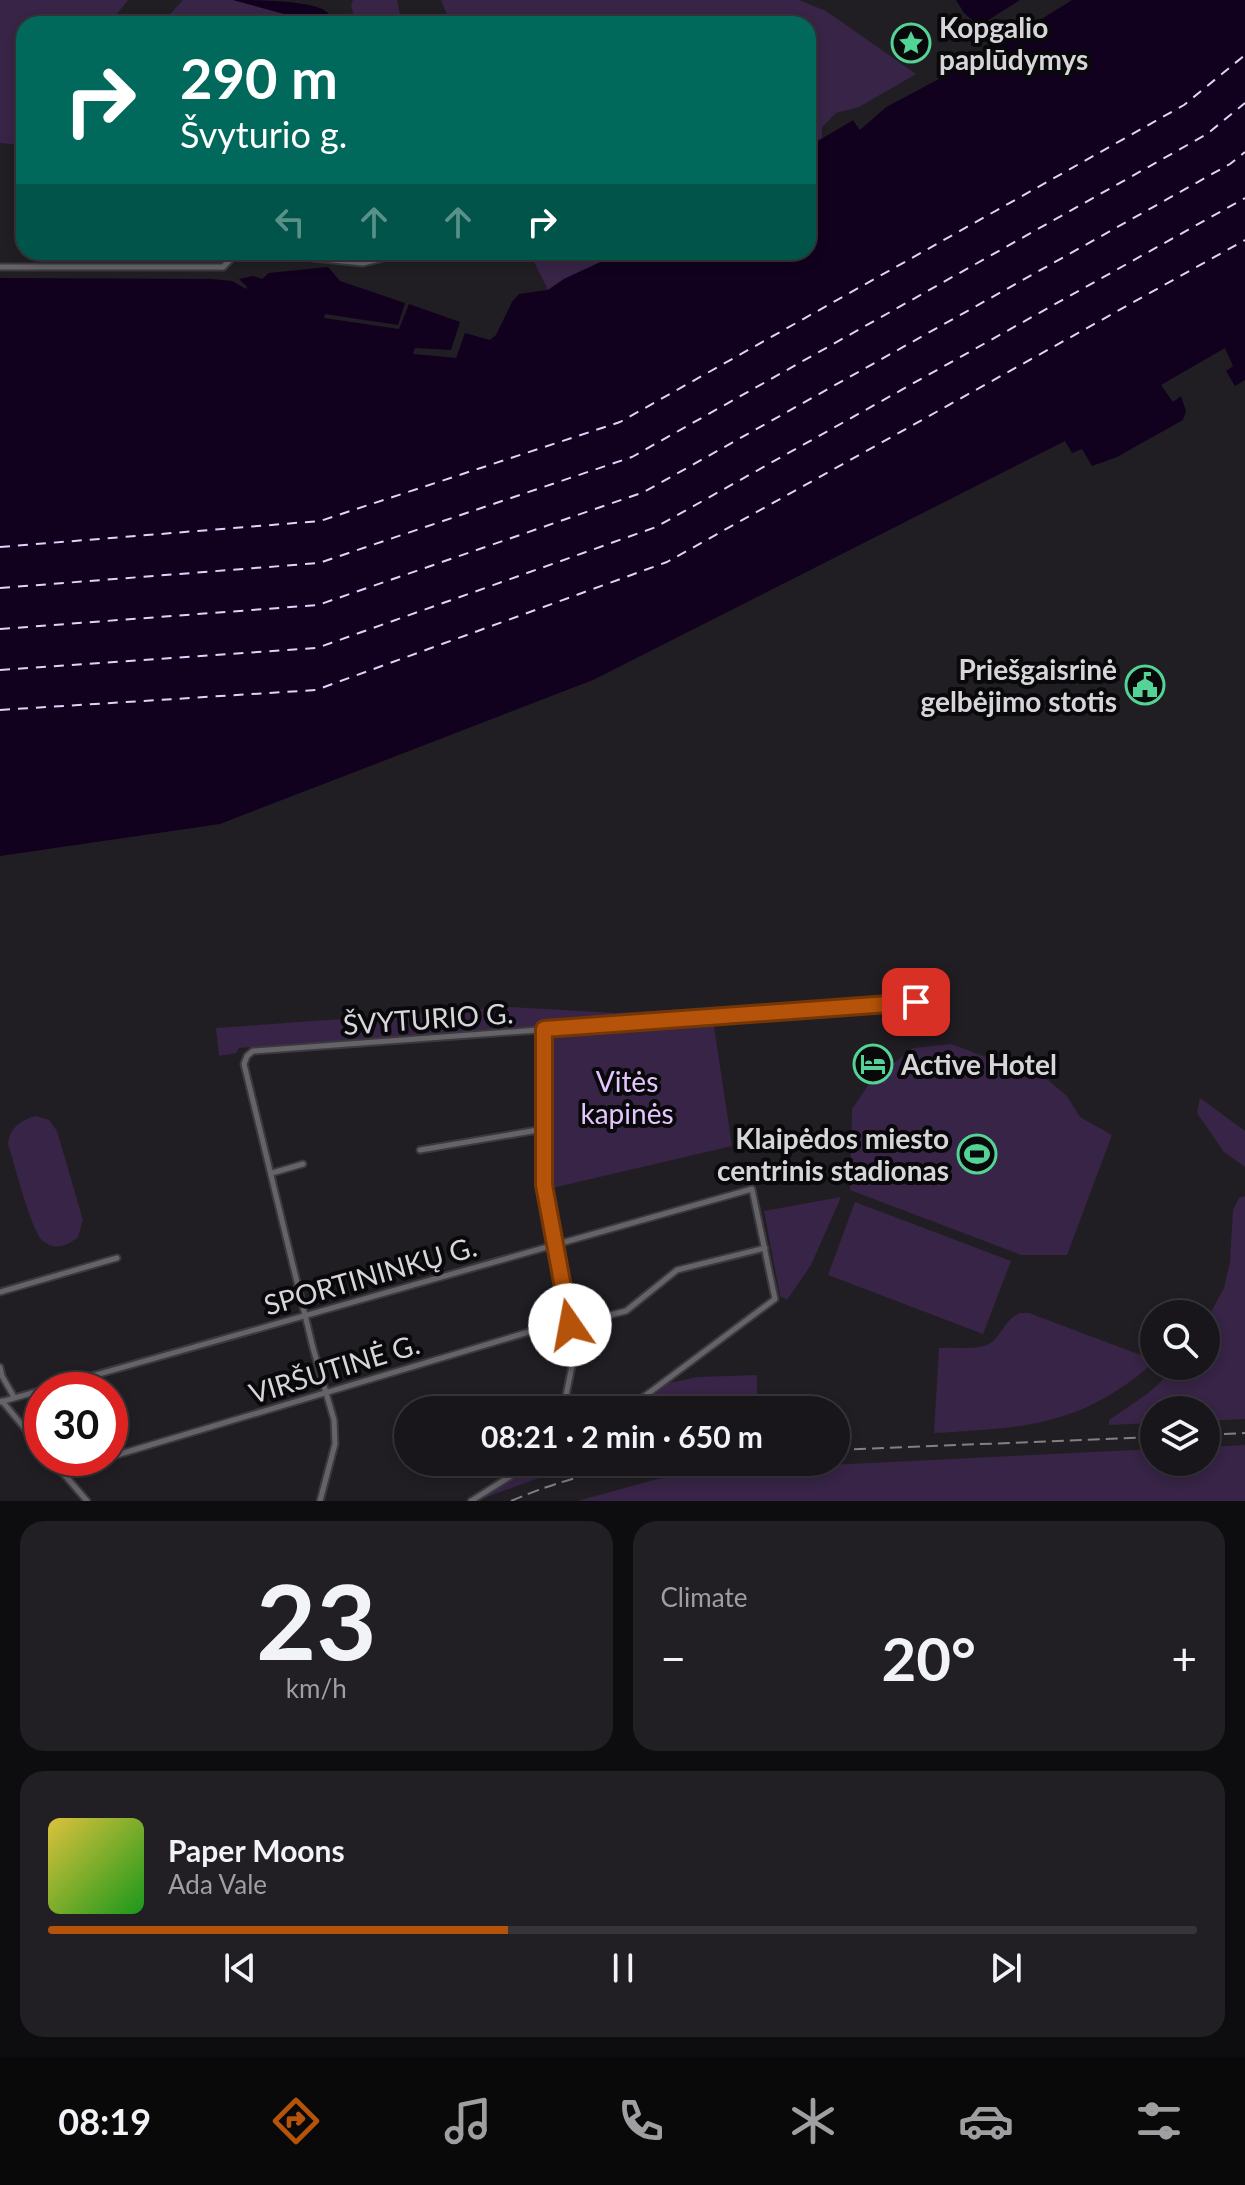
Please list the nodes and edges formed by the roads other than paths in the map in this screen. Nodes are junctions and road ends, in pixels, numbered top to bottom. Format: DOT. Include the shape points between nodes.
graph roads {
  1 [pos="230,260"];
  2 [pos="333,260"];
  3 [pos="375,260"];
  4 [pos="0,267"];
  5 [pos="941,1004"];
  6 [pos="544,1029"];
  7 [pos="544,1129"];
  8 [pos="420,1150"];
  9 [pos="303,1164"];
  10 [pos="272,1173"];
  11 [pos="554,1244"];
  12 [pos="765,1248"];
  13 [pos="117,1258"];
  14 [pos="0,1292"];
  15 [pos="305,1314"];
  16 [pos="570,1322"];
  17 [pos="0,1367"];
  18 [pos="327,1391"];
  19 [pos="566,1396"];
  20 [pos="645,1396"];
  21 [pos="14,1397"];
  22 [pos="1,1402"];
  23 [pos="24,1428"];
  24 [pos="128,1452"];
  25 [pos="65,1476"];
  26 [pos="511,1476"];
  27 [pos="87,1501"];
  28 [pos="320,1501"];
  29 [pos="471,1501"];
  1 -- 4 [label="street" via="223,267"];
  2 -- 3 [label="street"];
  5 -- 6 [label="street, ŠVYTURIO G."];
  6 -- 7 [label="street"];
  6 -- 10 [label="street, ŠVYTURIO G." via="253,1051 244,1064"];
  7 -- 8 [label="street"];
  7 -- 11 [label="street" via="544,1185"];
  9 -- 10 [label="street"];
  10 -- 15 [label="street"];
  11 -- 12 [label="street, SPORTININKŲ G." via="752,1189"];
  11 -- 15 [label="street, SPORTININKŲ G."];
  11 -- 16 [label="street"];
  12 -- 16 [label="street, VIRŠUTINĖ G." via="677,1270 626,1311"];
  12 -- 20 [label="street" via="775,1299"];
  13 -- 14 [label="street"];
  15 -- 18 [label="street"];
  15 -- 21 [label="street, SPORTININKŲ G."];
  16 -- 18 [label="street, VIRŠUTINĖ G."];
  16 -- 19 [label="street" via="574,1366"];
  17 -- 21 [label="street"];
  18 -- 24 [label="street, VIRŠUTINĖ G."];
  18 -- 28 [label="street" via="336,1431"];
  21 -- 22 [label="street, SPORTININKŲ G."];
  22 -- 23 [label="street"];
  25 -- 27 [label="street"];
  26 -- 29 [label="street"];
}
